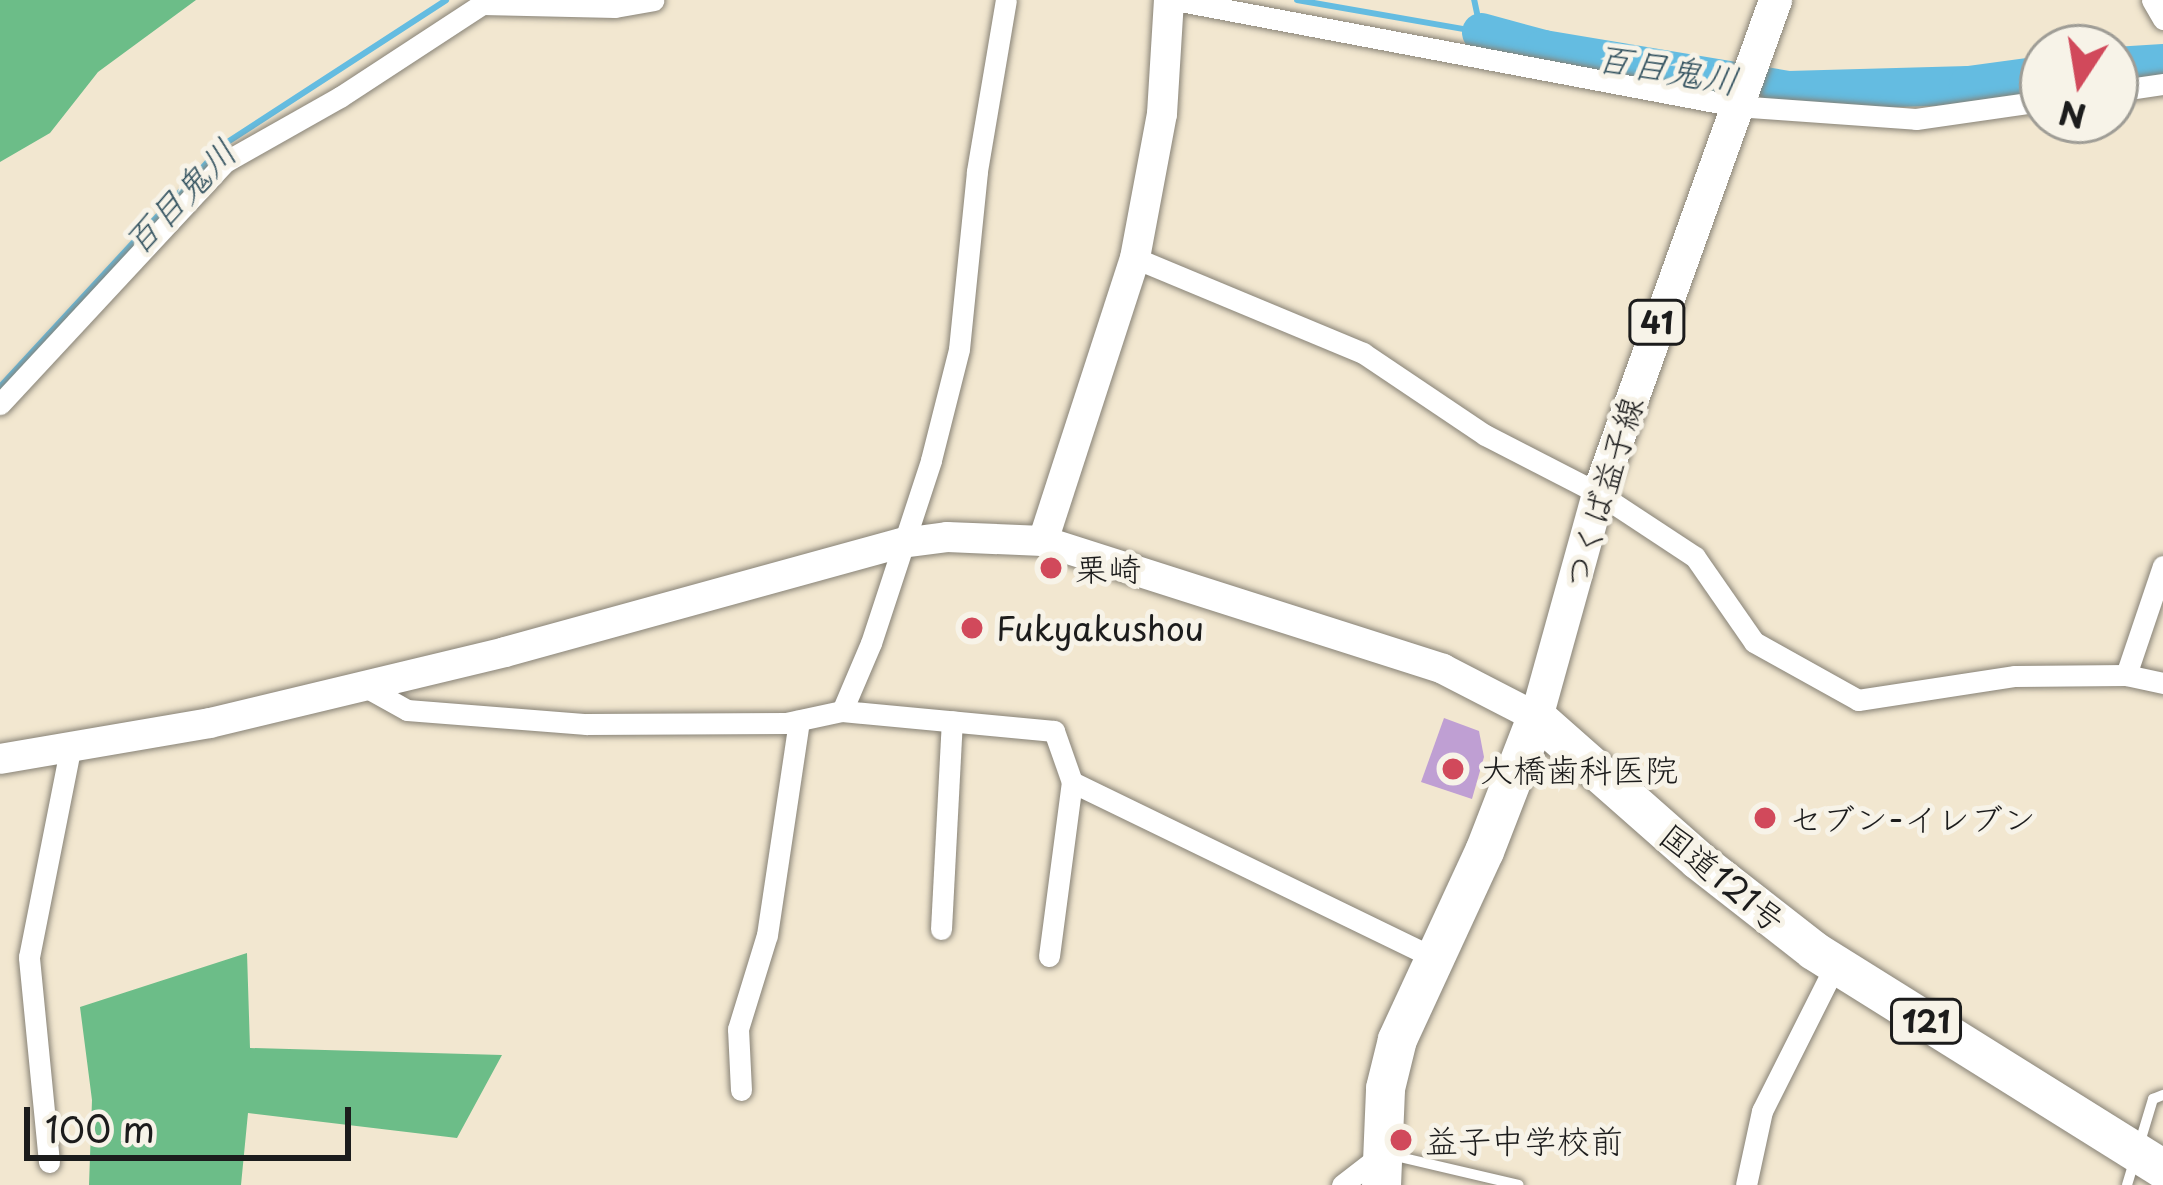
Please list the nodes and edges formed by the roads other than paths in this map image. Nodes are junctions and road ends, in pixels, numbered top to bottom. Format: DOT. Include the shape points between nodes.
graph roads {
  1 [pos="653,0"];
  2 [pos="1006,0"];
  3 [pos="1172,0"];
  4 [pos="1775,0"];
  5 [pos="1742,90"];
  6 [pos="2019,104"];
  7 [pos="1135,258"];
  8 [pos="0,404"];
  9 [pos="1598,493"];
  10 [pos="1043,541"];
  11 [pos="902,543"];
  12 [pos="2163,566"];
  13 [pos="2126,675"];
  14 [pos="2163,682"];
  15 [pos="364,686"];
  16 [pos="842,711"];
  17 [pos="1535,717"];
  18 [pos="799,720"];
  19 [pos="952,721"];
  20 [pos="70,749"];
  21 [pos="0,759"];
  22 [pos="1072,782"];
  23 [pos="941,929"];
  24 [pos="1049,956"];
  25 [pos="1436,959"];
  26 [pos="1836,964"];
  27 [pos="741,1090"];
  28 [pos="2163,1095"];
  29 [pos="50,1162"];
  30 [pos="2143,1168"];
  31 [pos="1381,1170"];
  32 [pos="1342,1185"];
  33 [pos="1519,1185"];
  34 [pos="1746,1185"];
  1 -- 8 [label="street" via="615,7 482,4 225,162"];
  2 -- 11 [label="street" via="959,349"];
  3 -- 5 [label="street"];
  3 -- 7 [label="street" via="1162,114"];
  4 -- 5 [label="main road, つくば益子線 / 41"];
  5 -- 6 [label="street" via="1916,118"];
  5 -- 9 [label="main road, つくば益子線 / 41"];
  7 -- 9 [label="street" via="1363,352 1485,435"];
  7 -- 10 [label="street"];
  9 -- 13 [label="street" via="1695,556 1754,642 1858,700 2015,676"];
  9 -- 17 [label="main road, つくば益子線 / 41"];
  10 -- 11 [label="street"];
  10 -- 17 [label="street" via="1443,669"];
  11 -- 15 [label="street"];
  11 -- 16 [label="street"];
  12 -- 13 [label="street"];
  13 -- 14 [label="street"];
  15 -- 18 [label="street" via="407,710 586,724"];
  15 -- 20 [label="street"];
  16 -- 18 [label="street"];
  16 -- 19 [label="street"];
  17 -- 25 [label="highway"];
  17 -- 26 [label="highway, 国道121号 / 121" via="1751,904"];
  18 -- 27 [label="street" via="767,935 738,1029"];
  19 -- 22 [label="street" via="1054,731"];
  19 -- 23 [label="street"];
  20 -- 21 [label="street"];
  20 -- 29 [label="street" via="29,957"];
  22 -- 24 [label="street"];
  22 -- 25 [label="street"];
  25 -- 31 [label="highway" via="1397,1039"];
  26 -- 30 [label="highway, 国道121号 / 121"];
  26 -- 34 [label="street" via="1762,1111"];
  28 -- 30 [label="lane" via="2153,1099"];
  31 -- 32 [label="street"];
  31 -- 33 [label="lane" via="1405,1156"];
}
